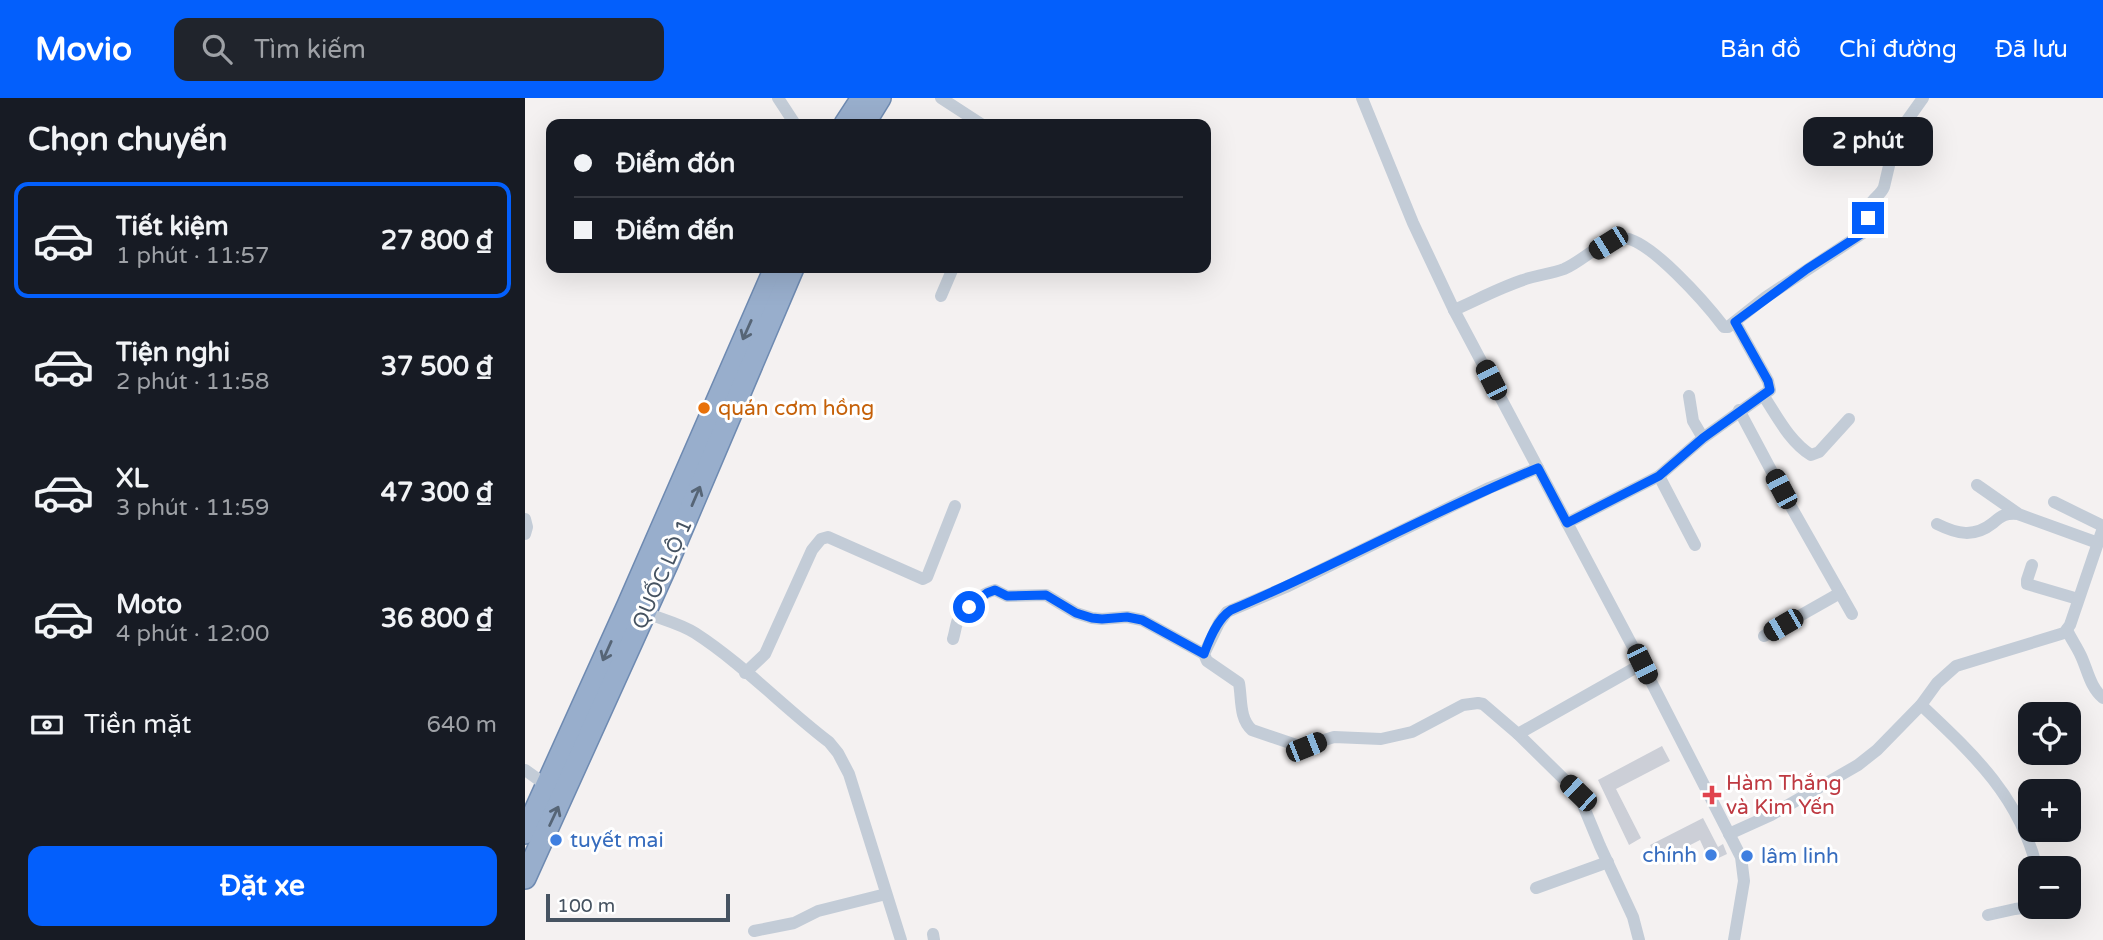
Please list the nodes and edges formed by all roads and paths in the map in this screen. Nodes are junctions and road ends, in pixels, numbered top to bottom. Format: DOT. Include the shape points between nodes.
graph roads {
  1 [pos="778,98"];
  2 [pos="862,98"];
  3 [pos="880,98"];
  4 [pos="941,98"];
  5 [pos="1362,98"];
  6 [pos="1923,98"];
  7 [pos="792,119"];
  8 [pos="848,119"];
  9 [pos="867,119"];
  10 [pos="973,119"];
  11 [pos="773,273"];
  12 [pos="791,273"];
  13 [pos="951,273"];
  14 [pos="941,296"];
  15 [pos="1454,310"];
  16 [pos="1735,322"];
  17 [pos="1763,395"];
  18 [pos="1689,396"];
  19 [pos="1739,410"];
  20 [pos="1849,419"];
  21 [pos="1703,438"];
  22 [pos="1538,468"];
  23 [pos="1659,476"];
  24 [pos="1977,485"];
  25 [pos="2054,502"];
  26 [pos="955,506"];
  27 [pos="2018,514"];
  28 [pos="525,519"];
  29 [pos="1567,523"];
  30 [pos="1937,524"];
  31 [pos="2103,527"];
  32 [pos="525,534"];
  33 [pos="2098,543"];
  34 [pos="1695,545"];
  35 [pos="2032,565"];
  36 [pos="1840,593"];
  37 [pos="2078,599"];
  38 [pos="636,609"];
  39 [pos="1852,614"];
  40 [pos="2067,630"];
  41 [pos="1764,636"];
  42 [pos="953,639"];
  43 [pos="1204,654"];
  44 [pos="1642,664"];
  45 [pos="745,673"];
  46 [pos="2103,698"];
  47 [pos="1921,705"];
  48 [pos="1518,734"];
  49 [pos="525,770"];
  50 [pos="546,785"];
  51 [pos="525,832"];
  52 [pos="1730,834"];
  53 [pos="2034,856"];
  54 [pos="1608,862"];
  55 [pos="525,878"];
  56 [pos="1536,888"];
  57 [pos="886,894"];
  58 [pos="2018,909"];
  59 [pos="1988,915"];
  60 [pos="754,931"];
  61 [pos="901,940"];
  62 [pos="1639,940"];
  63 [pos="1734,940"];
  1 -- 7 [label="street"];
  2 -- 8 [label="highway"];
  3 -- 9 [label="highway"];
  4 -- 10 [label="street"];
  5 -- 15 [label="street"];
  6 -- 16 [label="street" via="1896,136 1884,187 1870,205 1863,233"];
  11 -- 38 [label="highway, QUỐC LỘ 1, one-way"];
  38 -- 12 [label="highway, QUỐC LỘ 1, one-way"];
  13 -- 14 [label="street"];
  15 -- 16 [label="street" via="1522,280 1565,269 1622,238 1636,241 1670,268 1724,327"];
  15 -- 22 [label="street"];
  16 -- 17 [label="street" via="1770,387"];
  17 -- 19 [label="street"];
  17 -- 20 [label="street" via="1791,438 1811,455"];
  18 -- 21 [label="street" via="1693,421"];
  19 -- 21 [label="street"];
  19 -- 36 [label="street"];
  21 -- 23 [label="street"];
  22 -- 29 [label="street"];
  22 -- 43 [label="street" via="1231,610 1223,616"];
  23 -- 29 [label="street"];
  23 -- 34 [label="street"];
  24 -- 27 [label="street"];
  25 -- 31 [label="street"];
  26 -- 45 [label="street" via="923,579 828,537 821,539 765,654"];
  27 -- 30 [label="street" via="2008,513 1977,533 1952,532"];
  27 -- 33 [label="street"];
  28 -- 32 [label="street"];
  29 -- 44 [label="street"];
  31 -- 33 [label="street"];
  33 -- 37 [label="street"];
  35 -- 37 [label="street" via="2027,584"];
  36 -- 39 [label="street"];
  36 -- 41 [label="street"];
  37 -- 40 [label="street"];
  38 -- 45 [label="street" via="695,633"];
  38 -- 50 [label="highway, QUỐC LỘ 1, one-way"];
  55 -- 38 [label="highway, QUỐC LỘ 1, one-way"];
  40 -- 46 [label="street" via="2088,678"];
  40 -- 47 [label="street" via="1962,662 1937,683"];
  42 -- 43 [label="street" via="958,618 977,599 995,590 1007,596 1046,595 1092,618 1142,620"];
  43 -- 48 [label="street" via="1239,683 1243,717 1252,730 1297,746 1333,737 1381,739 1407,733 1454,709 1478,703"];
  44 -- 48 [label="street"];
  44 -- 52 [label="street"];
  45 -- 57 [label="street" via="838,753 849,774"];
  47 -- 52 [label="street" via="1859,765"];
  47 -- 53 [label="street" via="1974,756 2015,810"];
  48 -- 54 [label="street" via="1578,793"];
  49 -- 50 [label="street"];
  50 -- 51 [label="highway, QUỐC LỘ 1"];
  52 -- 63 [label="street" via="1741,857 1744,881"];
  54 -- 56 [label="street"];
  54 -- 62 [label="street"];
  57 -- 60 [label="street"];
  57 -- 61 [label="street"];
  58 -- 59 [label="street"];
}
